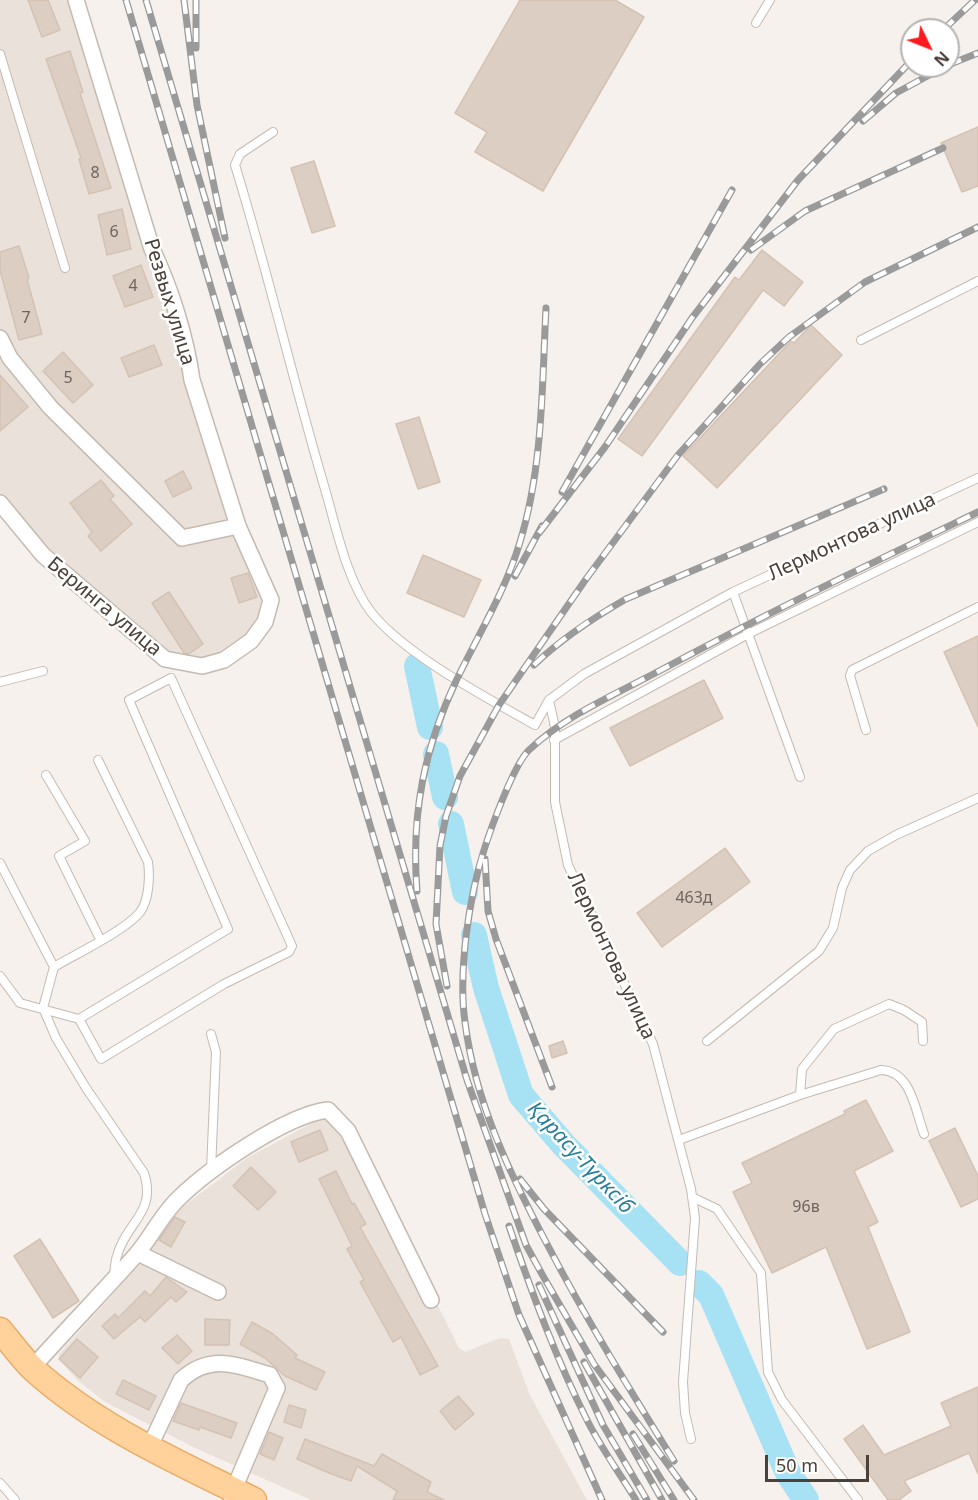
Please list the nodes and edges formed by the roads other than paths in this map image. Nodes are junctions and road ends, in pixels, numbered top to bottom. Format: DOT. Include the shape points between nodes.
graph roads {
  1 [pos="76,0"];
  2 [pos="770,0"];
  3 [pos="756,23"];
  4 [pos="0,54"];
  5 [pos="273,132"];
  6 [pos="65,268"];
  7 [pos="978,281"];
  8 [pos="0,338"];
  9 [pos="861,340"];
  10 [pos="978,478"];
  11 [pos="0,503"];
  12 [pos="978,522"];
  13 [pos="238,526"];
  14 [pos="733,592"];
  15 [pos="270,600"];
  16 [pos="978,607"];
  17 [pos="748,634"];
  18 [pos="43,671"];
  19 [pos="0,682"];
  20 [pos="549,700"];
  21 [pos="866,730"];
  22 [pos="554,740"];
  23 [pos="98,760"];
  24 [pos="46,775"];
  25 [pos="800,777"];
  26 [pos="978,798"];
  27 [pos="0,863"];
  28 [pos="100,939"];
  29 [pos="54,967"];
  30 [pos="0,976"];
  31 [pos="43,1008"];
  32 [pos="79,1019"];
  33 [pos="211,1034"];
  34 [pos="707,1041"];
  35 [pos="923,1041"];
  36 [pos="800,1095"];
  37 [pos="924,1134"];
  38 [pos="679,1140"];
  39 [pos="211,1173"];
  40 [pos="692,1197"];
  41 [pos="138,1253"];
  42 [pos="114,1279"];
  43 [pos="218,1292"];
  44 [pos="431,1300"];
  45 [pos="0,1330"];
  46 [pos="32,1368"];
  47 [pos="691,1439"];
  48 [pos="149,1448"];
  49 [pos="0,1483"];
  50 [pos="239,1497"];
  51 [pos="15,1500"];
  52 [pos="858,1500"];
  1 -- 13 [label="street, Резвых улица"];
  2 -- 3 [label="lane"];
  4 -- 6 [label="lane"];
  5 -- 20 [label="lane" via="240,154 235,165 315,457 360,594 369,610 399,641 508,710 535,725"];
  7 -- 9 [label="lane"];
  8 -- 13 [label="street" via="10,358 50,408 182,538"];
  10 -- 14 [label="lane, Лермонтова улица"];
  11 -- 15 [label="street, Беринга улица" via="43,555 165,659 202,666 224,660 251,641 265,622"];
  12 -- 17 [label="lane"];
  13 -- 15 [label="street, Резвых улица"];
  14 -- 17 [label="lane"];
  14 -- 20 [label="lane, Лермонтова улица" via="584,674"];
  16 -- 21 [label="lane" via="852,670 850,676"];
  17 -- 22 [label="lane"];
  17 -- 25 [label="lane"];
  18 -- 19 [label="lane"];
  20 -- 22 [label="lane, Лермонтова улица"];
  22 -- 38 [label="lane, Лермонтова улица" via="555,802 568,865 653,1044"];
  23 -- 28 [label="lane" via="148,862 150,877 141,911"];
  24 -- 28 [label="lane" via="85,842 59,856"];
  26 -- 34 [label="lane" via="868,851 850,870 832,928 819,951"];
  27 -- 29 [label="lane"];
  28 -- 29 [label="lane"];
  29 -- 31 [label="lane"];
  30 -- 31 [label="lane" via="20,1004"];
  31 -- 32 [label="lane"];
  31 -- 42 [label="lane" via="56,1038 144,1173 149,1187 146,1207 117,1254"];
  32 -- 32 [label="lane" via="101,1059 224,984 289,952 292,946 171,678 129,700 228,929"];
  33 -- 39 [label="lane" via="216,1052"];
  35 -- 36 [label="lane" via="922,1022 889,1005 834,1029 802,1070"];
  36 -- 37 [label="lane" via="881,1070 893,1071 904,1079"];
  36 -- 38 [label="lane"];
  38 -- 40 [label="lane, Лермонтова улица"];
  39 -- 41 [label="street" via="180,1196"];
  39 -- 44 [label="street" via="296,1118 328,1110 348,1131"];
  40 -- 47 [label="lane, Лермонтова улица" via="695,1218 683,1382 684,1413"];
  40 -- 52 [label="lane" via="717,1209 761,1273 768,1372 787,1407"];
  41 -- 42 [label="street"];
  41 -- 43 [label="street"];
  42 -- 46 [label="street"];
  45 -- 46 [label="main road"];
  46 -- 48 [label="main road"];
  48 -- 50 [label="main road"];
  48 -- 50 [label="street" via="181,1380 190,1372 219,1362 270,1375 277,1388"];
  49 -- 51 [label="lane"];
}
